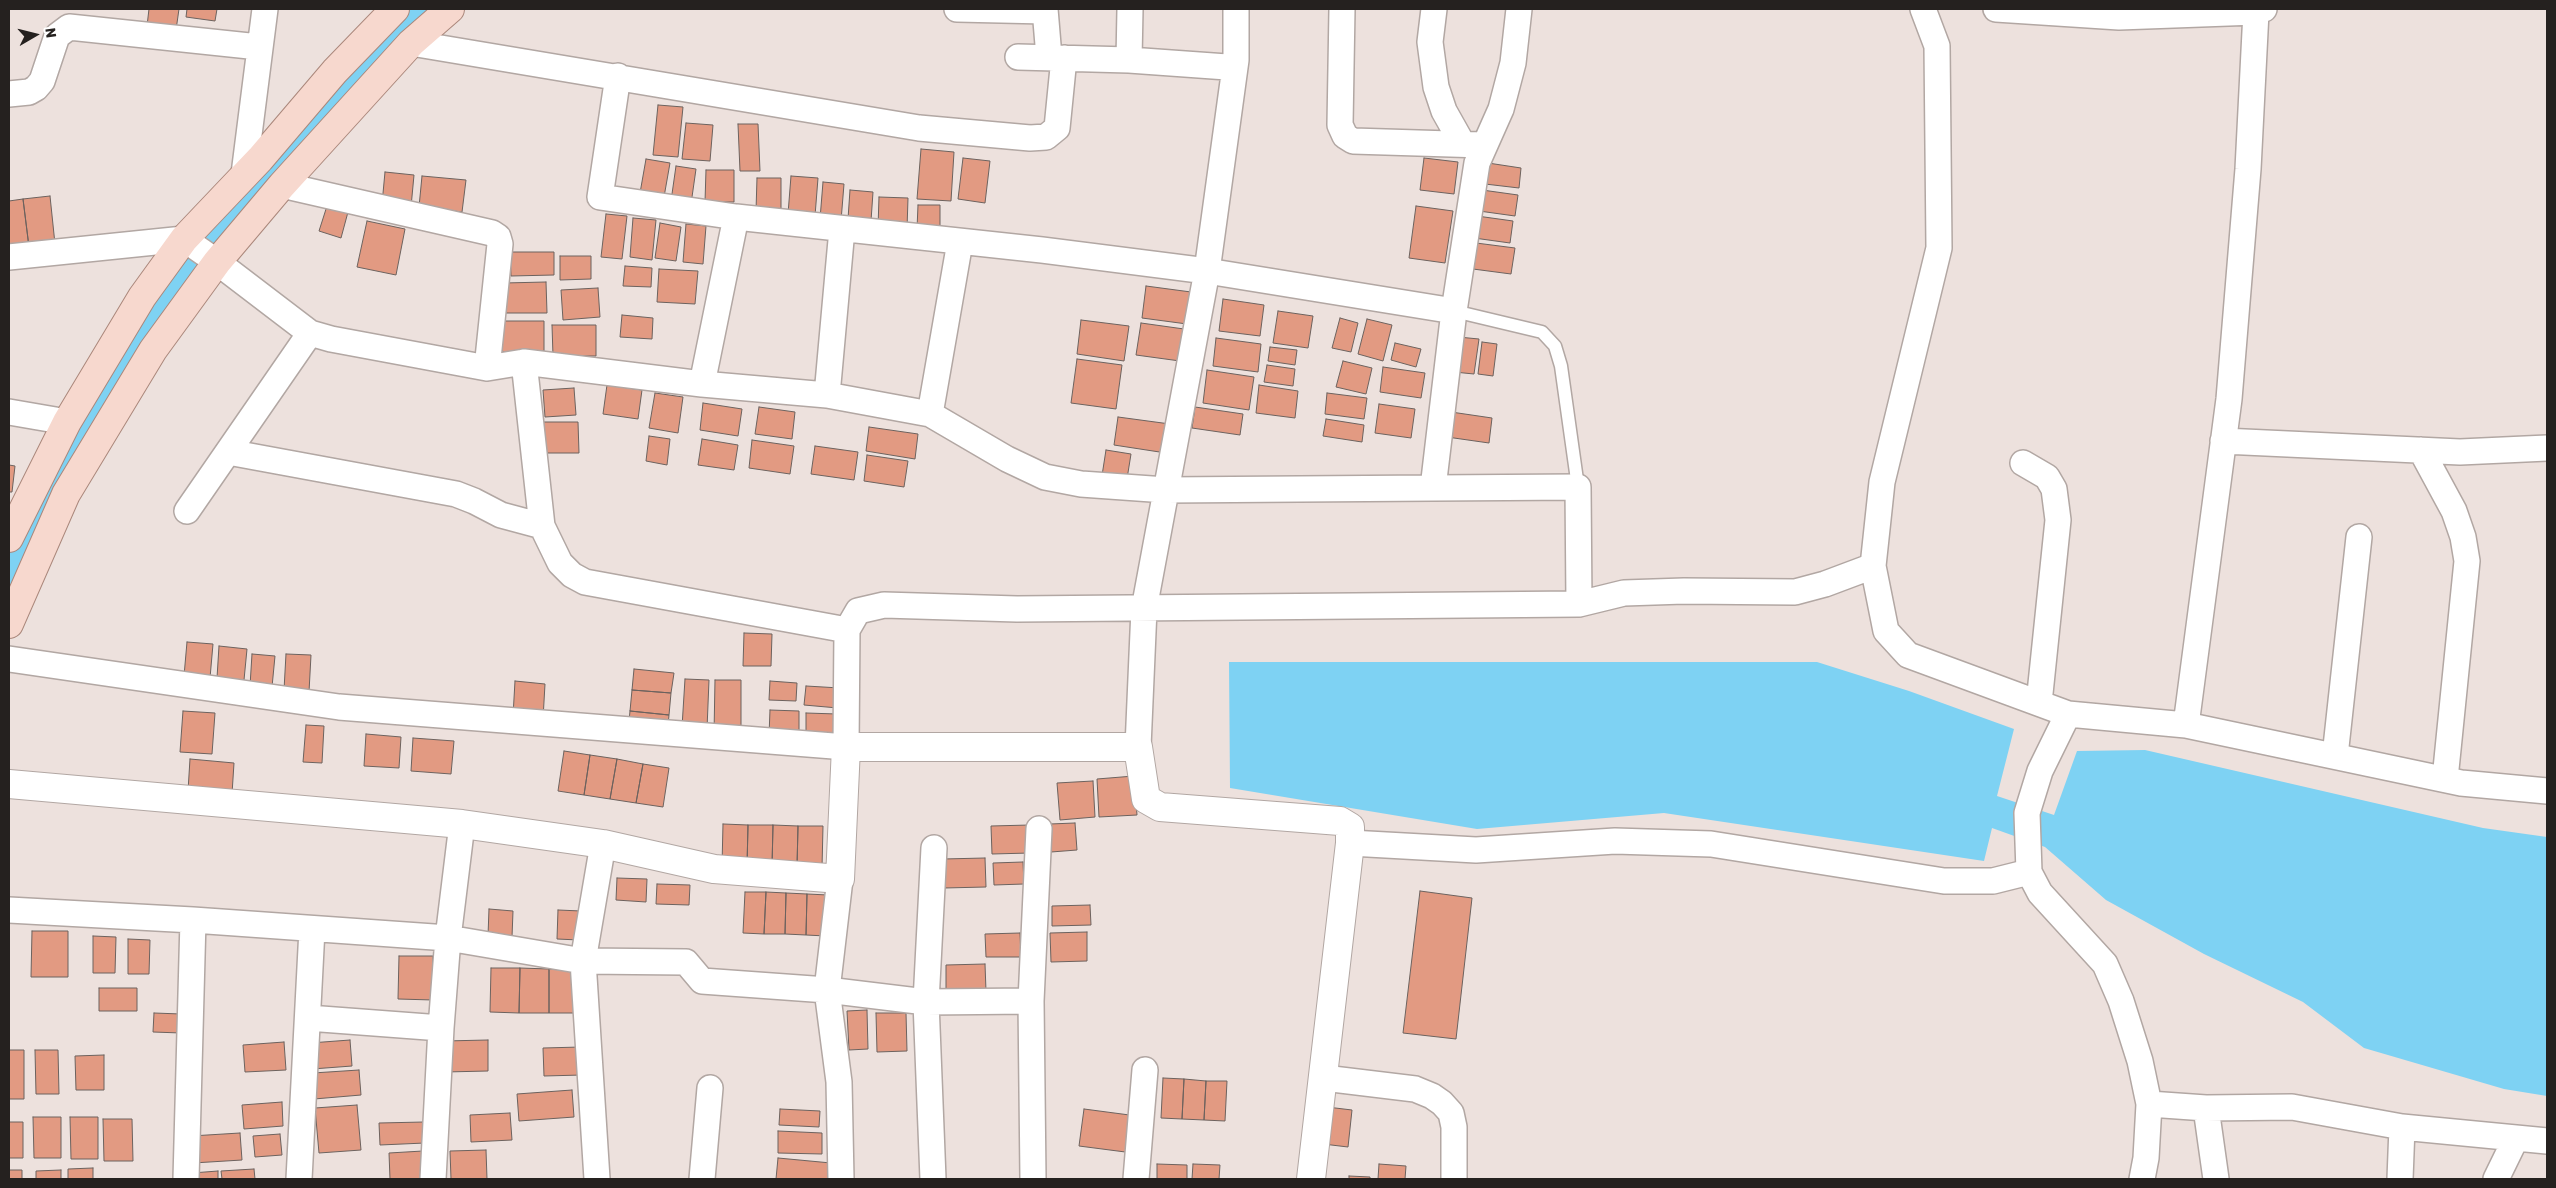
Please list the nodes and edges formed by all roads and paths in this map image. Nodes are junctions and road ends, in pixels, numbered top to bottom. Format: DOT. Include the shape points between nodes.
graph roads {
  1 [pos="265,9"];
  2 [pos="395,9"];
  3 [pos="450,9"];
  4 [pos="957,9"];
  5 [pos="1130,9"];
  6 [pos="1236,9"];
  7 [pos="1342,9"];
  8 [pos="1434,9"];
  9 [pos="1519,9"];
  10 [pos="1922,9"];
  11 [pos="1996,9"];
  12 [pos="1045,10"];
  13 [pos="2260,10"];
  14 [pos="411,43"];
  15 [pos="259,47"];
  16 [pos="1018,57"];
  17 [pos="1056,57"];
  18 [pos="1129,60"];
  19 [pos="1236,60"];
  20 [pos="618,76"];
  21 [pos="9,94"];
  22 [pos="1472,144"];
  23 [pos="244,174"];
  24 [pos="282,185"];
  25 [pos="736,217"];
  26 [pos="842,229"];
  27 [pos="960,242"];
  28 [pos="201,251"];
  29 [pos="9,257"];
  30 [pos="1208,271"];
  31 [pos="1454,311"];
  32 [pos="310,333"];
  33 [pos="524,362"];
  34 [pos="487,368"];
  35 [pos="702,384"];
  36 [pos="827,395"];
  37 [pos="9,412"];
  38 [pos="930,414"];
  39 [pos="67,422"];
  40 [pos="2223,441"];
  41 [pos="2547,448"];
  42 [pos="2421,450"];
  43 [pos="228,452"];
  44 [pos="2024,463"];
  45 [pos="1578,486"];
  46 [pos="1433,488"];
  47 [pos="1166,490"];
  48 [pos="187,511"];
  49 [pos="542,526"];
  50 [pos="2359,537"];
  51 [pos="9,538"];
  52 [pos="1872,566"];
  53 [pos="1579,604"];
  54 [pos="1144,609"];
  55 [pos="9,624"];
  56 [pos="846,630"];
  57 [pos="9,659"];
  58 [pos="2039,703"];
  59 [pos="2068,714"];
  60 [pos="2186,725"];
  61 [pos="846,747"];
  62 [pos="1138,747"];
  63 [pos="2335,756"];
  64 [pos="2444,779"];
  65 [pos="9,784"];
  66 [pos="2547,791"];
  67 [pos="462,824"];
  68 [pos="1039,829"];
  69 [pos="1350,843"];
  70 [pos="603,844"];
  71 [pos="934,848"];
  72 [pos="2029,872"];
  73 [pos="840,880"];
  74 [pos="9,910"];
  75 [pos="193,920"];
  76 [pos="312,929"];
  77 [pos="448,938"];
  78 [pos="583,962"];
  79 [pos="827,990"];
  80 [pos="926,1002"];
  81 [pos="1031,1002"];
  82 [pos="308,1018"];
  83 [pos="440,1028"];
  84 [pos="1145,1070"];
  85 [pos="1324,1078"];
  86 [pos="710,1088"];
  87 [pos="2149,1104"];
  88 [pos="2206,1108"];
  89 [pos="2402,1127"];
  90 [pos="2516,1138"];
  91 [pos="2547,1142"];
  92 [pos="186,1179"];
  93 [pos="299,1179"];
  94 [pos="432,1179"];
  95 [pos="597,1179"];
  96 [pos="702,1179"];
  97 [pos="841,1179"];
  98 [pos="933,1179"];
  99 [pos="1034,1179"];
  100 [pos="1136,1179"];
  101 [pos="1311,1179"];
  102 [pos="1454,1179"];
  103 [pos="2142,1179"];
  104 [pos="2216,1179"];
  105 [pos="2400,1179"];
  106 [pos="2496,1179"];
  1 -- 15 [label="street"];
  2 -- 23 [label="main road"];
  3 -- 14 [label="main road"];
  4 -- 12 [label="street"];
  5 -- 18 [label="street"];
  6 -- 19 [label="street"];
  7 -- 22 [label="street" via="1340,125 1345,136 1353,140"];
  8 -- 22 [label="street" via="1430,42 1436,87 1444,112"];
  9 -- 22 [label="street" via="1513,63 1501,109"];
  10 -- 52 [label="street" via="1937,46 1939,248 1882,482"];
  11 -- 13 [label="street" via="2119,16"];
  12 -- 17 [label="street"];
  13 -- 40 [label="street" via="2238,298"];
  14 -- 20 [label="street"];
  14 -- 24 [label="main road"];
  15 -- 21 [label="street" via="69,27 57,36 42,81 36,88"];
  15 -- 23 [label="street"];
  16 -- 17 [label="street"];
  17 -- 18 [label="street"];
  17 -- 20 [label="street" via="1056,128 1046,136 1030,138 919,128"];
  18 -- 19 [label="street" via="1227,67"];
  19 -- 30 [label="street"];
  20 -- 25 [label="street" via="600,197"];
  22 -- 31 [label="street" via="1477,163"];
  23 -- 28 [label="main road"];
  24 -- 28 [label="main road"];
  24 -- 34 [label="street" via="498,237 500,244"];
  25 -- 26 [label="street"];
  25 -- 35 [label="street"];
  26 -- 27 [label="street"];
  26 -- 36 [label="street"];
  27 -- 30 [label="street"];
  27 -- 38 [label="street"];
  28 -- 29 [label="street"];
  28 -- 32 [label="street"];
  28 -- 39 [label="main road" via="142,297"];
  28 -- 55 [label="main road" via="153,350 66,494"];
  30 -- 31 [label="street"];
  30 -- 47 [label="street"];
  31 -- 45 [label="lane" via="1542,332 1555,346 1561,366"];
  31 -- 46 [label="street"];
  32 -- 34 [label="street"];
  32 -- 43 [label="street"];
  33 -- 34 [label="street"];
  33 -- 35 [label="street"];
  33 -- 49 [label="street"];
  35 -- 36 [label="street"];
  36 -- 38 [label="street"];
  37 -- 39 [label="street"];
  38 -- 47 [label="street" via="1045,477 1081,484"];
  39 -- 51 [label="main road"];
  40 -- 42 [label="street"];
  40 -- 60 [label="street"];
  41 -- 42 [label="street" via="2460,452"];
  42 -- 64 [label="street" via="2454,511 2467,561"];
  43 -- 48 [label="street"];
  43 -- 49 [label="street" via="456,494 474,500 501,516"];
  44 -- 58 [label="street" via="2046,477 2054,489 2058,520"];
  45 -- 46 [label="street"];
  45 -- 53 [label="street"];
  46 -- 47 [label="street"];
  47 -- 54 [label="street"];
  49 -- 56 [label="street" via="560,563 585,582"];
  50 -- 63 [label="street"];
  52 -- 53 [label="street" via="1795,592 1624,593"];
  52 -- 58 [label="street" via="1886,632 1908,655"];
  53 -- 54 [label="street"];
  54 -- 56 [label="street" via="1016,610 884,605 858,611"];
  54 -- 62 [label="street"];
  56 -- 61 [label="street"];
  57 -- 61 [label="street" via="339,707"];
  58 -- 59 [label="street"];
  59 -- 60 [label="street"];
  59 -- 72 [label="street" via="2040,771 2027,813"];
  60 -- 63 [label="street"];
  61 -- 62 [label="main road"];
  61 -- 73 [label="main road"];
  62 -- 69 [label="main road" via="1146,799 1160,807 1340,821 1350,827"];
  63 -- 64 [label="street"];
  64 -- 66 [label="street"];
  65 -- 67 [label="main road"];
  67 -- 70 [label="main road"];
  67 -- 77 [label="street"];
  68 -- 81 [label="street"];
  69 -- 72 [label="street" via="1476,850 1616,841 1711,844 1944,881 1993,881"];
  69 -- 85 [label="main road"];
  70 -- 73 [label="main road" via="714,869"];
  70 -- 78 [label="street"];
  71 -- 80 [label="street"];
  72 -- 87 [label="street" via="2040,893 2105,964 2140,1061"];
  73 -- 79 [label="street"];
  74 -- 75 [label="street"];
  75 -- 76 [label="street"];
  75 -- 92 [label="street"];
  76 -- 77 [label="street"];
  76 -- 82 [label="street"];
  77 -- 78 [label="street"];
  77 -- 83 [label="street"];
  78 -- 79 [label="street" via="686,962 702,981"];
  78 -- 95 [label="street"];
  79 -- 80 [label="street"];
  79 -- 97 [label="street" via="839,1082"];
  80 -- 81 [label="street"];
  80 -- 98 [label="street"];
  81 -- 99 [label="street"];
  82 -- 83 [label="street"];
  82 -- 93 [label="street"];
  83 -- 94 [label="street"];
  84 -- 100 [label="street"];
  85 -- 101 [label="main road"];
  85 -- 102 [label="street" via="1415,1090 1442,1103 1451,1114 1454,1127"];
  86 -- 96 [label="street"];
  87 -- 88 [label="street"];
  87 -- 103 [label="street"];
  88 -- 89 [label="street" via="2292,1107"];
  88 -- 104 [label="street"];
  89 -- 90 [label="street"];
  89 -- 105 [label="street"];
  90 -- 91 [label="street"];
  90 -- 106 [label="street"];
}
